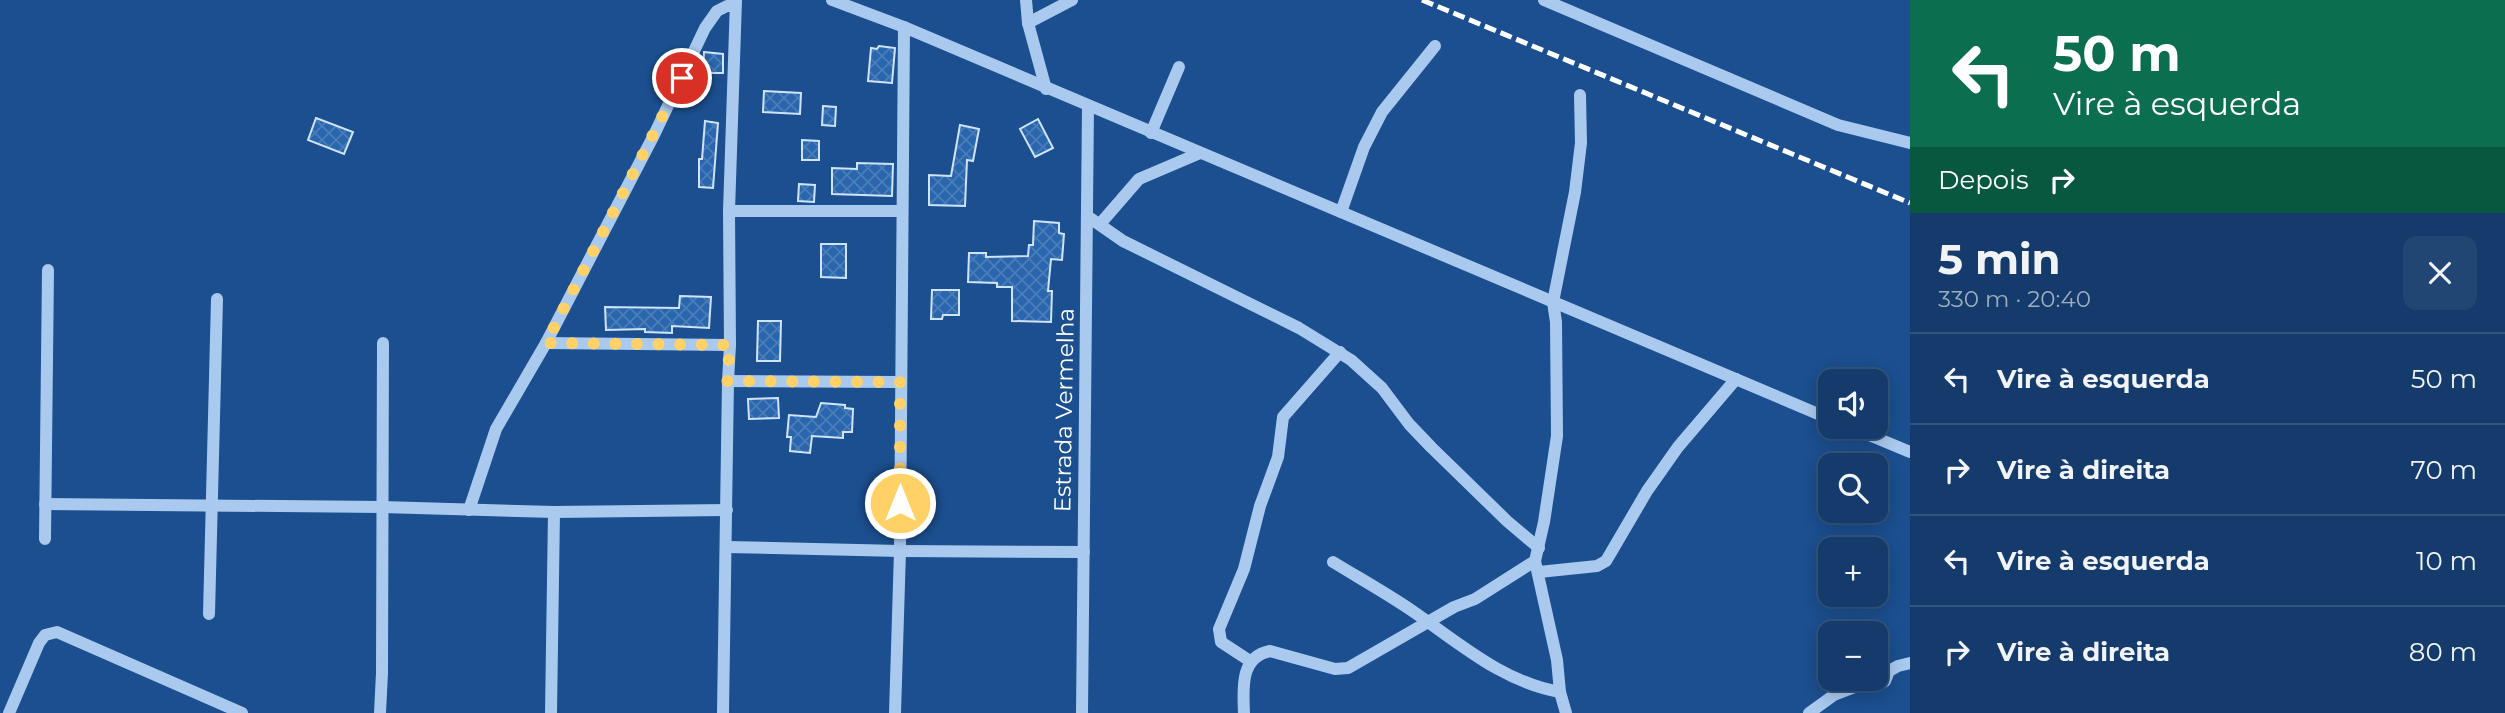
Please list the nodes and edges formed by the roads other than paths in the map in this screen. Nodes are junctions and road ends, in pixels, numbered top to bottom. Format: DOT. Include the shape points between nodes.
graph roads {
  1 [pos="832,0"];
  2 [pos="1026,0"];
  3 [pos="1072,0"];
  4 [pos="1549,1"];
  5 [pos="735,3"];
  6 [pos="1028,23"];
  7 [pos="904,27"];
  8 [pos="1435,46"];
  9 [pos="1179,67"];
  10 [pos="1046,89"];
  11 [pos="1580,95"];
  12 [pos="1088,107"];
  13 [pos="1151,133"];
  14 [pos="1910,142"];
  15 [pos="1200,153"];
  16 [pos="729,211"];
  17 [pos="902,211"];
  18 [pos="1340,212"];
  19 [pos="1087,216"];
  20 [pos="1100,224"];
  21 [pos="48,270"];
  22 [pos="217,299"];
  23 [pos="1553,302"];
  24 [pos="383,343"];
  25 [pos="546,343"];
  26 [pos="730,345"];
  27 [pos="1340,352"];
  28 [pos="1736,379"];
  29 [pos="727,381"];
  30 [pos="900,382"];
  31 [pos="1818,414"];
  32 [pos="1879,439"];
  33 [pos="1910,452"];
  34 [pos="46,504"];
  35 [pos="213,506"];
  36 [pos="382,507"];
  37 [pos="469,510"];
  38 [pos="727,510"];
  39 [pos="554,512"];
  40 [pos="45,539"];
  41 [pos="727,547"];
  42 [pos="1539,548"];
  43 [pos="900,551"];
  44 [pos="1084,552"];
  45 [pos="1333,562"];
  46 [pos="1537,567"];
  47 [pos="209,614"];
  48 [pos="1427,622"];
  49 [pos="1250,661"];
  50 [pos="1910,663"];
  51 [pos="1560,692"];
  52 [pos="9,713"];
  53 [pos="243,713"];
  54 [pos="380,713"];
  55 [pos="551,713"];
  56 [pos="723,713"];
  57 [pos="895,713"];
  58 [pos="1082,713"];
  59 [pos="1244,713"];
  60 [pos="1566,713"];
  61 [pos="1809,713"];
  1 -- 7 [label="street"];
  2 -- 6 [label="street"];
  3 -- 6 [label="street"];
  4 -- 14 [label="street" via="1838,125"];
  5 -- 16 [label="street"];
  5 -- 25 [label="street" via="718,11 705,27"];
  6 -- 10 [label="street"];
  7 -- 10 [label="street"];
  7 -- 17 [label="street"];
  8 -- 18 [label="street" via="1382,112"];
  9 -- 13 [label="street"];
  10 -- 12 [label="street"];
  11 -- 23 [label="street" via="1575,192"];
  12 -- 13 [label="street"];
  12 -- 19 [label="street, Estrada Vermelha"];
  13 -- 15 [label="street"];
  15 -- 18 [label="street"];
  15 -- 20 [label="street" via="1139,179"];
  16 -- 17 [label="street"];
  16 -- 26 [label="street"];
  17 -- 30 [label="street"];
  18 -- 23 [label="street"];
  19 -- 20 [label="street"];
  19 -- 44 [label="street, Estrada Vermelha"];
  20 -- 27 [label="street"];
  21 -- 34 [label="street"];
  22 -- 35 [label="street"];
  23 -- 28 [label="street"];
  23 -- 42 [label="street" via="1557,436"];
  24 -- 36 [label="street"];
  25 -- 26 [label="street"];
  25 -- 37 [label="street" via="496,429"];
  26 -- 29 [label="street"];
  27 -- 42 [label="street" via="1382,388 1409,424"];
  27 -- 49 [label="street" via="1283,417 1278,457 1244,569 1219,629 1222,642"];
  28 -- 31 [label="street"];
  28 -- 46 [label="street" via="1678,447 1606,561 1597,566"];
  29 -- 30 [label="street"];
  29 -- 38 [label="street"];
  30 -- 43 [label="street"];
  32 -- 33 [label="street"];
  34 -- 35 [label="street"];
  34 -- 40 [label="street"];
  35 -- 36 [label="street"];
  35 -- 47 [label="street"];
  36 -- 37 [label="street"];
  36 -- 54 [label="street"];
  37 -- 39 [label="street"];
  38 -- 39 [label="street"];
  38 -- 41 [label="street"];
  39 -- 55 [label="street"];
  41 -- 43 [label="street"];
  41 -- 56 [label="street"];
  42 -- 46 [label="street"];
  43 -- 44 [label="street"];
  43 -- 57 [label="street"];
  44 -- 58 [label="street, Estrada Vermelha"];
  45 -- 48 [label="street"];
  46 -- 48 [label="street"];
  46 -- 51 [label="street"];
  48 -- 49 [label="street" via="1348,668 1335,669 1270,651"];
  48 -- 51 [label="street" via="1520,681"];
  49 -- 59 [label="street"];
  50 -- 61 [label="street" via="1889,671 1879,685 1834,695"];
  51 -- 60 [label="street"];
  52 -- 53 [label="street" via="39,643 45,635 57,632"];
}
